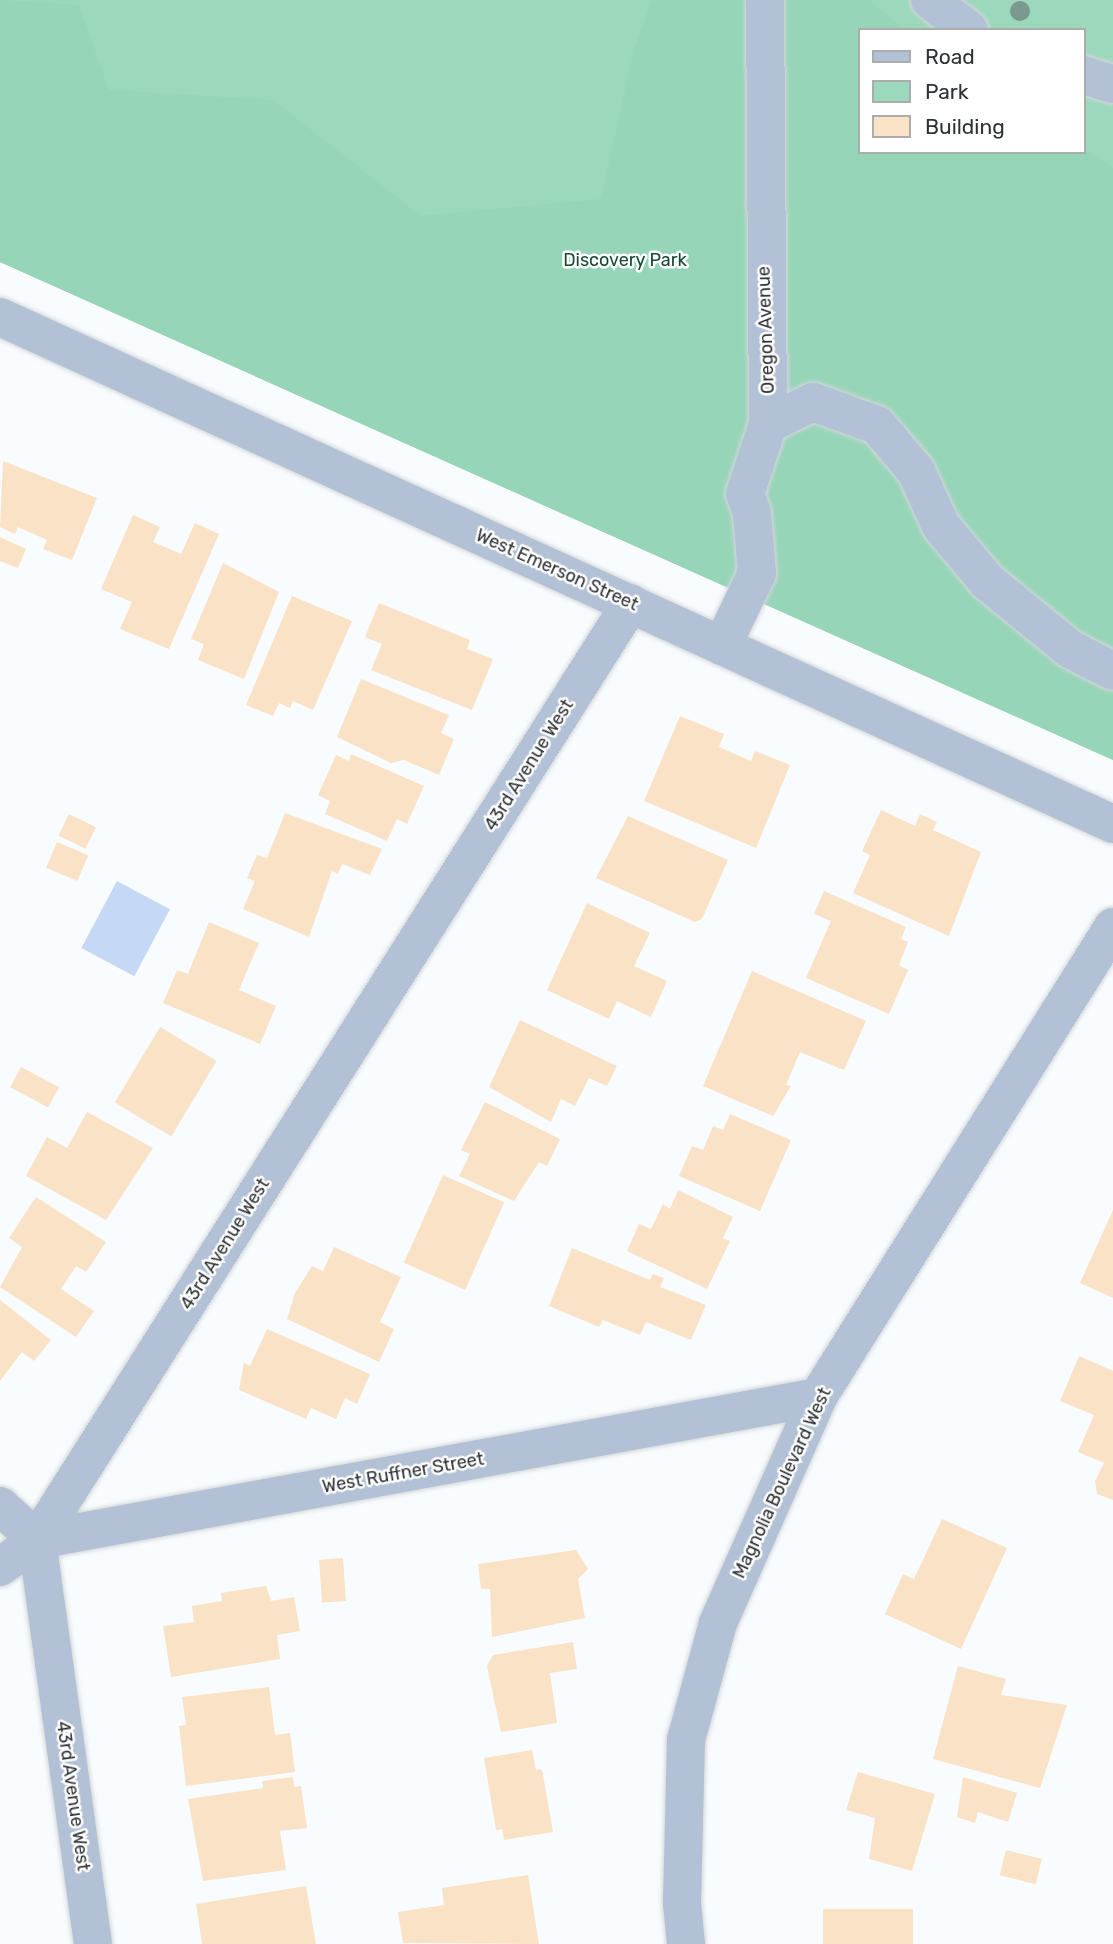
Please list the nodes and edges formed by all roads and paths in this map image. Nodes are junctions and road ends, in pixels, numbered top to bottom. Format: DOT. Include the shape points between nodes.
graph roads {
  1 [pos="765,0"];
  2 [pos="930,0"];
  3 [pos="966,28"];
  4 [pos="1085,76"];
  5 [pos="1113,84"];
  6 [pos="0,317"];
  7 [pos="768,424"];
  8 [pos="631,603"];
  9 [pos="722,646"];
  10 [pos="1113,671"];
  11 [pos="1113,824"];
  12 [pos="1113,927"];
  13 [pos="818,1397"];
  14 [pos="0,1506"];
  15 [pos="37,1540"];
  16 [pos="0,1567"];
  17 [pos="93,1944"];
  18 [pos="686,1944"];
  1 -- 7 [label="street, Oregon Avenue"];
  2 -- 3 [label="street"];
  4 -- 5 [label="street"];
  6 -- 8 [label="street, West Emerson Street"];
  7 -- 9 [label="street, Oregon Avenue" via="745,494 752,513 757,573"];
  7 -- 10 [label="street" via="813,402 877,425 916,471 941,526 988,582 1070,649"];
  8 -- 9 [label="street, West Emerson Street"];
  8 -- 15 [label="street, 43rd Avenue West"];
  9 -- 11 [label="street, West Emerson Street"];
  12 -- 13 [label="street, Magnolia Boulevard West"];
  13 -- 15 [label="street, West Ruffner Street"];
  13 -- 18 [label="street, Magnolia Boulevard West" via="718,1623 687,1740 682,1903"];
  14 -- 15 [label="street"];
  15 -- 16 [label="street"];
  15 -- 17 [label="street, 43rd Avenue West"];
}
